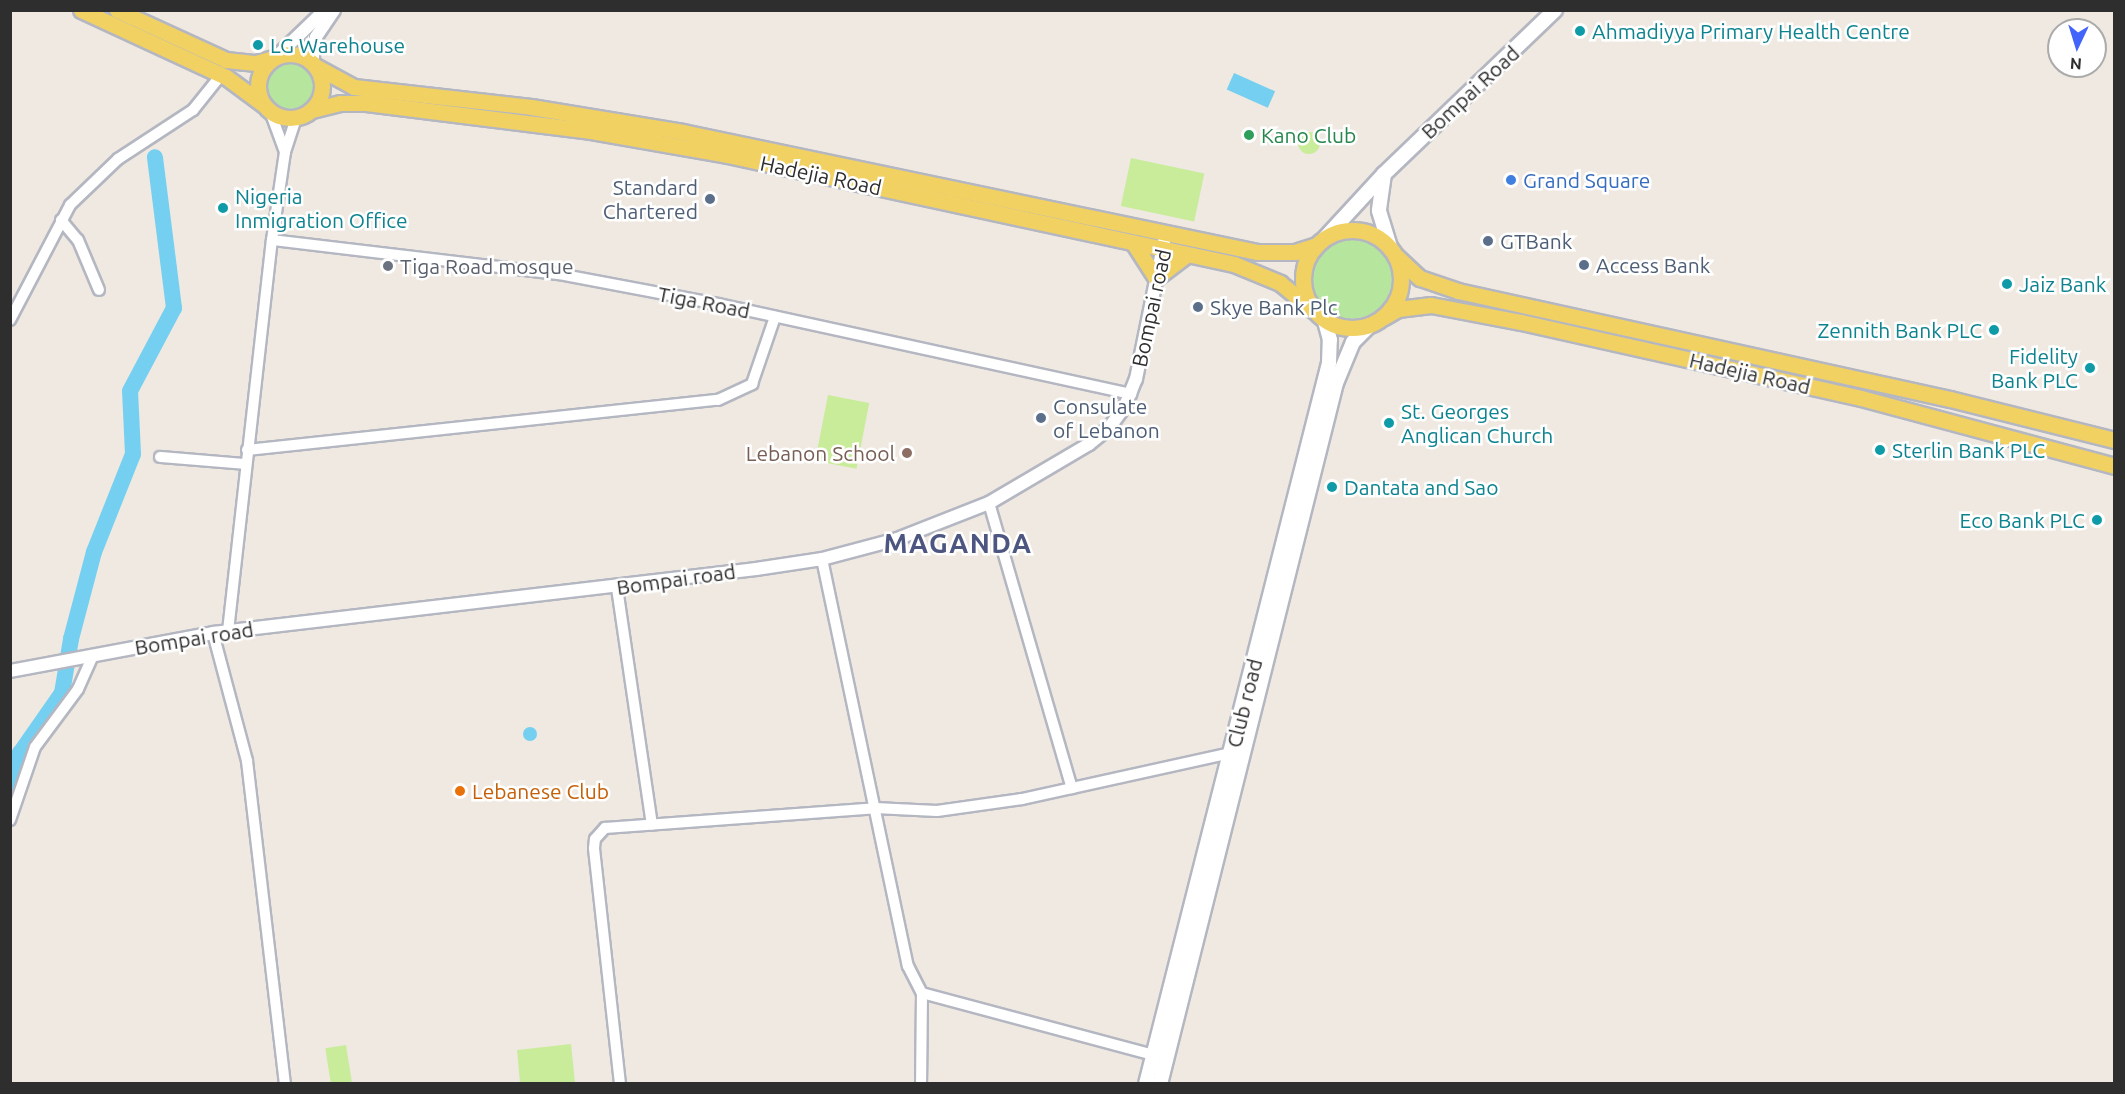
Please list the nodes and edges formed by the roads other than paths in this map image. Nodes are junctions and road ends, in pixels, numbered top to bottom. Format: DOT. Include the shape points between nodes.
graph roads {
  1 [pos="81,10"];
  2 [pos="117,10"];
  3 [pos="325,10"];
  4 [pos="333,10"];
  5 [pos="1556,10"];
  6 [pos="275,57"];
  7 [pos="315,65"];
  8 [pos="221,75"];
  9 [pos="267,108"];
  10 [pos="312,110"];
  11 [pos="296,118"];
  12 [pos="285,152"];
  13 [pos="1384,174"];
  14 [pos="61,220"];
  15 [pos="1167,231"];
  16 [pos="272,240"];
  17 [pos="1321,242"];
  18 [pos="1134,244"];
  19 [pos="1162,250"];
  20 [pos="1393,251"];
  21 [pos="1186,255"];
  22 [pos="1156,278"];
  23 [pos="99,290"];
  24 [pos="1313,310"];
  25 [pos="775,317"];
  26 [pos="1384,317"];
  27 [pos="10,320"];
  28 [pos="1326,321"];
  29 [pos="1370,325"];
  30 [pos="1884,386"];
  31 [pos="1131,394"];
  32 [pos="1884,405"];
  33 [pos="1928,406"];
  34 [pos="2115,440"];
  35 [pos="2115,447"];
  36 [pos="247,450"];
  37 [pos="160,457"];
  38 [pos="2115,457"];
  39 [pos="245,464"];
  40 [pos="2115,466"];
  41 [pos="1300,501"];
  42 [pos="989,503"];
  43 [pos="822,559"];
  44 [pos="616,588"];
  45 [pos="228,631"];
  46 [pos="213,633"];
  47 [pos="93,656"];
  48 [pos="10,671"];
  49 [pos="1231,753"];
  50 [pos="1072,788"];
  51 [pos="875,808"];
  52 [pos="10,820"];
  53 [pos="652,824"];
  54 [pos="922,993"];
  55 [pos="1164,1042"];
  56 [pos="1154,1055"];
  57 [pos="285,1083"];
  58 [pos="620,1083"];
  59 [pos="921,1083"];
  60 [pos="1146,1083"];
  61 [pos="1160,1083"];
  1 -- 8 [label="main road"];
  2 -- 6 [label="main road" via="226,60 256,63"];
  3 -- 6 [label="street"];
  4 -- 7 [label="street" via="315,37"];
  5 -- 13 [label="main road, Bompai Road"];
  6 -- 7 [label="main road" via="295,54"];
  6 -- 9 [label="main road" via="260,75 259,96"];
  7 -- 10 [label="main road" via="323,90"];
  7 -- 15 [label="main road, Hadejia Road" via="354,87 531,106 630,122"];
  8 -- 9 [label="main road"];
  8 -- 14 [label="street" via="193,110 118,159 92,181"];
  9 -- 11 [label="main road"];
  9 -- 12 [label="street"];
  10 -- 11 [label="main road"];
  10 -- 18 [label="main road, Hadejia Road" via="340,103 366,103 591,131 829,176"];
  11 -- 12 [label="street"];
  12 -- 16 [label="street"];
  13 -- 17 [label="main road, Bompai Road"];
  13 -- 20 [label="main road" via="1379,211"];
  14 -- 23 [label="street" via="78,240"];
  14 -- 27 [label="street"];
  15 -- 17 [label="main road, Hadejia Road" via="1277,254"];
  15 -- 19 [label="street, Bompai road"];
  16 -- 25 [label="street, Tiga Road" via="559,274"];
  16 -- 36 [label="street"];
  17 -- 20 [label="main road" via="1341,231 1359,231 1376,236"];
  17 -- 24 [label="main road" via="1308,256 1303,277 1306,298"];
  18 -- 19 [label="main road, Hadejia Road"];
  18 -- 22 [label="main road"];
  19 -- 21 [label="main road, Hadejia Road"];
  19 -- 22 [label="street, Bompai road"];
  20 -- 26 [label="main road" via="1402,281 1396,301"];
  20 -- 30 [label="main road, Hadejia Road" via="1420,278 1458,291"];
  21 -- 22 [label="main road"];
  21 -- 24 [label="main road, Hadejia Road" via="1260,273 1297,294"];
  22 -- 31 [label="street, Bompai road"];
  24 -- 28 [label="main road"];
  25 -- 31 [label="street, Tiga Road"];
  25 -- 36 [label="street" via="752,384 718,400"];
  26 -- 29 [label="main road"];
  26 -- 32 [label="main road, Hadejia Road" via="1412,305 1455,308"];
  28 -- 29 [label="main road" via="1341,327"];
  28 -- 41 [label="main road, Club road" via="1329,363"];
  29 -- 41 [label="main road" via="1353,342 1336,383"];
  30 -- 33 [label="main road"];
  30 -- 34 [label="main road, Hadejia Road"];
  31 -- 42 [label="street, Bompai road" via="1109,428 1089,444"];
  32 -- 33 [label="main road"];
  32 -- 40 [label="main road, Hadejia Road"];
  33 -- 35 [label="main road"];
  33 -- 38 [label="main road"];
  36 -- 39 [label="street"];
  37 -- 39 [label="street"];
  39 -- 45 [label="street"];
  41 -- 49 [label="main road, Club road"];
  41 -- 55 [label="main road"];
  42 -- 43 [label="street, Bompai road" via="897,538"];
  42 -- 50 [label="street"];
  43 -- 44 [label="street, Bompai road"];
  43 -- 51 [label="street"];
  44 -- 45 [label="street, Bompai road"];
  44 -- 53 [label="street"];
  45 -- 46 [label="street, Bompai road"];
  46 -- 47 [label="street, Bompai road"];
  46 -- 57 [label="street" via="247,761"];
  47 -- 48 [label="street, Bompai road"];
  47 -- 52 [label="street" via="78,689 35,747"];
  49 -- 50 [label="street"];
  49 -- 55 [label="main road, Club road"];
  50 -- 51 [label="street" via="937,811"];
  51 -- 53 [label="street"];
  51 -- 54 [label="street" via="908,966"];
  53 -- 58 [label="street" via="605,828 595,839"];
  54 -- 56 [label="street"];
  54 -- 59 [label="street"];
  55 -- 56 [label="main road, Club road"];
  55 -- 61 [label="main road"];
  56 -- 60 [label="main road, Club road"];
}
